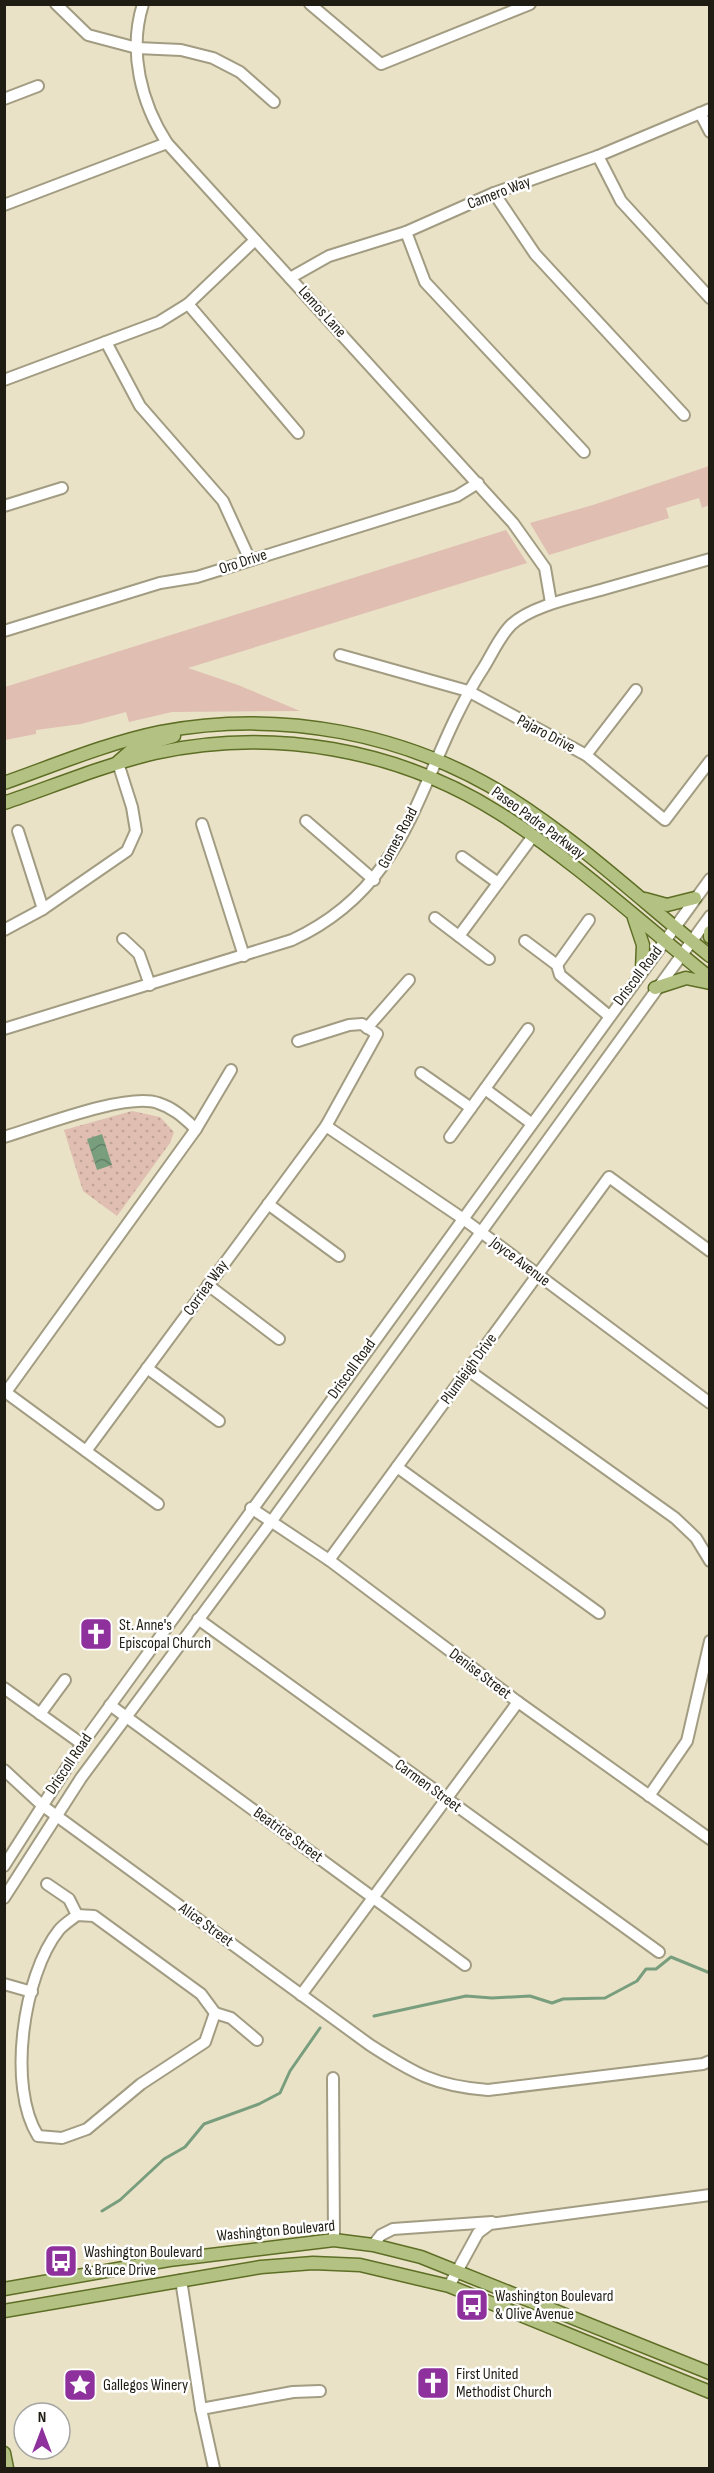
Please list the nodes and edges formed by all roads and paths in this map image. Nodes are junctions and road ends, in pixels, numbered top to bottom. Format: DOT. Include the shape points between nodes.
graph roads {
  1 [pos="56,4"];
  2 [pos="143,4"];
  3 [pos="310,4"];
  4 [pos="530,4"];
  5 [pos="137,48"];
  6 [pos="38,86"];
  7 [pos="4,99"];
  8 [pos="274,102"];
  9 [pos="705,111"];
  10 [pos="710,132"];
  11 [pos="167,143"];
  12 [pos="598,156"];
  13 [pos="494,193"];
  14 [pos="4,205"];
  15 [pos="406,232"];
  16 [pos="255,240"];
  17 [pos="290,278"];
  18 [pos="710,298"];
  19 [pos="188,304"];
  20 [pos="106,342"];
  21 [pos="4,380"];
  22 [pos="684,415"];
  23 [pos="298,433"];
  24 [pos="584,452"];
  25 [pos="478,483"];
  26 [pos="62,488"];
  27 [pos="4,506"];
  28 [pos="710,559"];
  29 [pos="250,560"];
  30 [pos="551,603"];
  31 [pos="4,631"];
  32 [pos="340,655"];
  33 [pos="636,690"];
  34 [pos="468,692"];
  35 [pos="201,726"];
  36 [pos="586,755"];
  37 [pos="438,761"];
  38 [pos="710,761"];
  39 [pos="118,763"];
  40 [pos="430,777"];
  41 [pos="4,783"];
  42 [pos="4,803"];
  43 [pos="306,821"];
  44 [pos="202,824"];
  45 [pos="18,831"];
  46 [pos="533,836"];
  47 [pos="462,857"];
  48 [pos="710,879"];
  49 [pos="374,880"];
  50 [pos="498,883"];
  51 [pos="636,896"];
  52 [pos="695,898"];
  53 [pos="43,909"];
  54 [pos="710,916"];
  55 [pos="634,917"];
  56 [pos="435,918"];
  57 [pos="589,920"];
  58 [pos="674,927"];
  59 [pos="4,930"];
  60 [pos="710,932"];
  61 [pos="459,936"];
  62 [pos="710,937"];
  63 [pos="123,939"];
  64 [pos="525,940"];
  65 [pos="690,940"];
  66 [pos="664,941"];
  67 [pos="680,954"];
  68 [pos="244,956"];
  69 [pos="710,956"];
  70 [pos="489,959"];
  71 [pos="557,965"];
  72 [pos="642,970"];
  73 [pos="710,978"];
  74 [pos="409,980"];
  75 [pos="710,983"];
  76 [pos="150,985"];
  77 [pos="656,988"];
  78 [pos="608,1015"];
  79 [pos="367,1028"];
  80 [pos="4,1029"];
  81 [pos="528,1029"];
  82 [pos="298,1041"];
  83 [pos="231,1070"];
  84 [pos="421,1073"];
  85 [pos="485,1089"];
  86 [pos="471,1108"];
  87 [pos="531,1123"];
  88 [pos="326,1126"];
  89 [pos="196,1129"];
  90 [pos="4,1137"];
  91 [pos="450,1137"];
  92 [pos="268,1204"];
  93 [pos="462,1218"];
  94 [pos="480,1233"];
  95 [pos="710,1251"];
  96 [pos="339,1256"];
  97 [pos="537,1275"];
  98 [pos="208,1285"];
  99 [pos="279,1339"];
  100 [pos="147,1368"];
  101 [pos="468,1370"];
  102 [pos="5,1391"];
  103 [pos="710,1403"];
  104 [pos="219,1421"];
  105 [pos="86,1451"];
  106 [pos="397,1467"];
  107 [pos="158,1504"];
  108 [pos="251,1508"];
  109 [pos="271,1522"];
  110 [pos="329,1560"];
  111 [pos="710,1562"];
  112 [pos="599,1613"];
  113 [pos="198,1618"];
  114 [pos="710,1641"];
  115 [pos="65,1680"];
  116 [pos="4,1688"];
  117 [pos="518,1702"];
  118 [pos="110,1705"];
  119 [pos="40,1714"];
  120 [pos="126,1717"];
  121 [pos="82,1744"];
  122 [pos="4,1770"];
  123 [pos="650,1796"];
  124 [pos="446,1799"];
  125 [pos="43,1806"];
  126 [pos="56,1815"];
  127 [pos="710,1839"];
  128 [pos="4,1866"];
  129 [pos="47,1884"];
  130 [pos="4,1898"];
  131 [pos="373,1898"];
  132 [pos="77,1915"];
  133 [pos="659,1952"];
  134 [pos="465,1965"];
  135 [pos="4,1984"];
  136 [pos="32,1992"];
  137 [pos="301,1995"];
  138 [pos="215,2013"];
  139 [pos="257,2040"];
  140 [pos="710,2061"];
  141 [pos="333,2078"];
  142 [pos="710,2195"];
  143 [pos="498,2222"];
  144 [pos="334,2240"];
  145 [pos="374,2245"];
  146 [pos="458,2270"];
  147 [pos="181,2280"];
  148 [pos="449,2286"];
  149 [pos="4,2289"];
  150 [pos="4,2311"];
  151 [pos="710,2373"];
  152 [pos="320,2391"];
  153 [pos="710,2392"];
  154 [pos="201,2409"];
  155 [pos="4,2452"];
  156 [pos="8,2469"];
  157 [pos="214,2469"];
  1 -- 5 [label="street" via="88,35"];
  2 -- 5 [label="street, Lemos Lane"];
  3 -- 4 [label="street" via="381,64"];
  5 -- 8 [label="street" via="181,50 213,58 240,72"];
  5 -- 11 [label="street, Lemos Lane" via="141,89 152,121"];
  6 -- 7 [label="street"];
  9 -- 10 [label="street"];
  9 -- 12 [label="street, Camero Way"];
  11 -- 14 [label="street"];
  11 -- 16 [label="street, Lemos Lane"];
  12 -- 13 [label="street, Camero Way"];
  12 -- 18 [label="street" via="621,201"];
  13 -- 15 [label="street, Camero Way"];
  13 -- 22 [label="street" via="535,254"];
  15 -- 17 [label="street, Camero Way" via="329,256"];
  15 -- 24 [label="street" via="425,282"];
  16 -- 17 [label="street, Lemos Lane"];
  16 -- 19 [label="street"];
  17 -- 25 [label="street, Lemos Lane"];
  19 -- 20 [label="street" via="159,322"];
  19 -- 23 [label="street"];
  20 -- 21 [label="street"];
  20 -- 29 [label="street" via="140,406 223,501"];
  25 -- 29 [label="street, Oro Drive" via="457,496"];
  25 -- 30 [label="street, Lemos Lane" via="545,568"];
  26 -- 27 [label="street"];
  28 -- 30 [label="street, Gomes Road"];
  29 -- 31 [label="street, Oro Drive"];
  30 -- 34 [label="street, Gomes Road" via="512,625"];
  32 -- 34 [label="street, Pajaro Drive"];
  33 -- 36 [label="street"];
  34 -- 36 [label="street, Pajaro Drive"];
  34 -- 37 [label="street, Gomes Road"];
  35 -- 37 [label="main road, Paseo Padre Parkway" via="267,724 322,729 377,740"];
  35 -- 39 [label="main road" via="134,748"];
  35 -- 41 [label="main road, Paseo Padre Parkway" via="135,738"];
  36 -- 38 [label="street, Pajaro Drive" via="665,820"];
  37 -- 40 [label="street, Gomes Road"];
  37 -- 51 [label="main road, Paseo Padre Parkway" via="519,804"];
  39 -- 40 [label="main road, Paseo Padre Parkway" via="199,746 277,743 354,753"];
  39 -- 42 [label="main road, Paseo Padre Parkway"];
  39 -- 53 [label="street" via="136,831 127,851"];
  40 -- 46 [label="main road, Paseo Padre Parkway" via="480,801"];
  40 -- 49 [label="street, Gomes Road" via="388,861"];
  43 -- 49 [label="street"];
  44 -- 68 [label="street"];
  45 -- 53 [label="street"];
  46 -- 50 [label="street"];
  46 -- 55 [label="main road, Paseo Padre Parkway"];
  47 -- 50 [label="street"];
  48 -- 52 [label="street, Driscoll Road"];
  49 -- 68 [label="street, Gomes Road" via="350,904 315,929"];
  50 -- 61 [label="street"];
  51 -- 52 [label="main road" via="667,905"];
  51 -- 58 [label="main road, Paseo Padre Parkway"];
  52 -- 58 [label="street, Driscoll Road"];
  53 -- 59 [label="street"];
  54 -- 65 [label="street, Driscoll Road"];
  55 -- 66 [label="main road, Paseo Padre Parkway"];
  55 -- 72 [label="main road" via="644,945"];
  56 -- 61 [label="street"];
  57 -- 71 [label="street"];
  58 -- 65 [label="main road, Paseo Padre Parkway"];
  58 -- 66 [label="street, Driscoll Road"];
  60 -- 62 [label="main road"];
  61 -- 70 [label="street"];
  63 -- 76 [label="street" via="139,954"];
  64 -- 71 [label="street"];
  65 -- 67 [label="street, Driscoll Road"];
  65 -- 69 [label="main road, Paseo Padre Parkway"];
  66 -- 67 [label="main road, Paseo Padre Parkway"];
  66 -- 72 [label="street, Driscoll Road"];
  67 -- 73 [label="main road, Paseo Padre Parkway"];
  67 -- 77 [label="street, Driscoll Road"];
  68 -- 76 [label="street, Gomes Road"];
  71 -- 78 [label="street" via="560,975"];
  72 -- 78 [label="street, Driscoll Road"];
  74 -- 79 [label="street"];
  75 -- 77 [label="main road" via="686,978"];
  76 -- 80 [label="street, Gomes Road"];
  77 -- 94 [label="street, Driscoll Road"];
  78 -- 87 [label="street, Driscoll Road"];
  79 -- 82 [label="street" via="362,1024 348,1025"];
  79 -- 88 [label="street, Corriea Way" via="377,1035"];
  81 -- 85 [label="street"];
  83 -- 89 [label="street"];
  84 -- 86 [label="street"];
  85 -- 86 [label="street"];
  85 -- 87 [label="street"];
  86 -- 91 [label="street"];
  87 -- 93 [label="street, Driscoll Road"];
  88 -- 92 [label="street, Corriea Way"];
  88 -- 93 [label="street, Joyce Avenue"];
  89 -- 90 [label="street" via="177,1111 140,1100"];
  89 -- 102 [label="street"];
  92 -- 96 [label="street"];
  92 -- 98 [label="street, Corriea Way"];
  93 -- 94 [label="street, Joyce Avenue"];
  93 -- 108 [label="street, Driscoll Road"];
  94 -- 97 [label="street, Joyce Avenue"];
  94 -- 109 [label="street, Driscoll Road"];
  95 -- 97 [label="street, Plumleigh Drive" via="609,1177"];
  97 -- 101 [label="street, Plumleigh Drive"];
  97 -- 103 [label="street, Joyce Avenue"];
  98 -- 99 [label="street"];
  98 -- 100 [label="street, Corriea Way"];
  100 -- 104 [label="street"];
  100 -- 105 [label="street, Corriea Way"];
  101 -- 106 [label="street, Plumleigh Drive"];
  101 -- 111 [label="street" via="675,1518 696,1538"];
  102 -- 105 [label="street"];
  105 -- 107 [label="street"];
  106 -- 110 [label="street, Plumleigh Drive"];
  106 -- 112 [label="street"];
  108 -- 109 [label="street, Denise Street"];
  108 -- 118 [label="street, Driscoll Road"];
  109 -- 110 [label="street, Denise Street"];
  109 -- 113 [label="street, Driscoll Road"];
  110 -- 117 [label="street, Denise Street"];
  113 -- 120 [label="street, Driscoll Road"];
  113 -- 124 [label="street, Carmen Street"];
  114 -- 123 [label="street" via="687,1741"];
  115 -- 119 [label="street"];
  116 -- 119 [label="street"];
  117 -- 123 [label="street, Denise Street"];
  117 -- 124 [label="street"];
  118 -- 120 [label="street, Beatrice Street"];
  118 -- 121 [label="street, Driscoll Road"];
  119 -- 121 [label="street"];
  120 -- 126 [label="street, Driscoll Road"];
  120 -- 131 [label="street, Beatrice Street"];
  121 -- 125 [label="street, Driscoll Road"];
  122 -- 125 [label="street, Alice Street"];
  123 -- 127 [label="street, Denise Street"];
  124 -- 131 [label="street"];
  124 -- 133 [label="street, Carmen Street"];
  125 -- 126 [label="street, Alice Street"];
  125 -- 128 [label="street, Driscoll Road"];
  126 -- 130 [label="street, Driscoll Road"];
  126 -- 137 [label="street, Alice Street"];
  129 -- 132 [label="street" via="69,1899"];
  131 -- 134 [label="street, Beatrice Street"];
  131 -- 137 [label="street"];
  132 -- 136 [label="street" via="60,1928 47,1949"];
  132 -- 138 [label="street" via="94,1916 201,1994"];
  135 -- 136 [label="street"];
  136 -- 138 [label="street" via="21,2059 22,2094 28,2121 38,2136 63,2138 87,2129 141,2084 205,2043"];
  137 -- 140 [label="street, Alice Street" via="420,2077 453,2087 488,2090"];
  138 -- 139 [label="street" via="231,2018"];
  141 -- 144 [label="street"];
  142 -- 143 [label="street"];
  143 -- 145 [label="street" via="393,2229 381,2235"];
  143 -- 146 [label="street" via="478,2233"];
  144 -- 145 [label="main road, Washington Boulevard"];
  144 -- 149 [label="main road, Washington Boulevard" via="169,2259"];
  145 -- 146 [label="main road, Washington Boulevard"];
  146 -- 148 [label="street"];
  146 -- 151 [label="main road, Washington Boulevard"];
  147 -- 148 [label="main road, Washington Boulevard" via="261,2267 330,2263 383,2269"];
  147 -- 150 [label="main road, Washington Boulevard"];
  147 -- 154 [label="street"];
  148 -- 153 [label="main road, Washington Boulevard"];
  152 -- 154 [label="street" via="293,2392"];
  154 -- 157 [label="street"];
  155 -- 156 [label="main road"];
}
